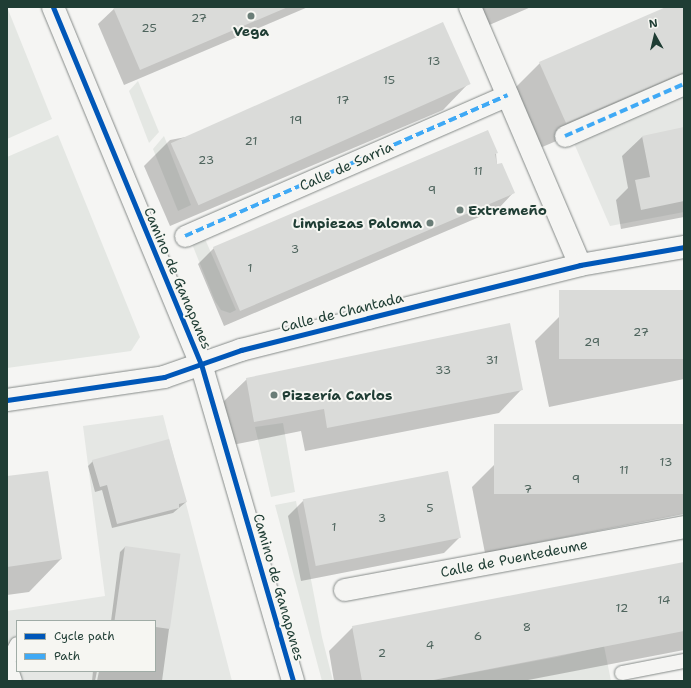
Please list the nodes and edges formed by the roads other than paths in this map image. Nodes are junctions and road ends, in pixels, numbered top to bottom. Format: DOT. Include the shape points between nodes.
graph roads {
  1 [pos="53,7"];
  2 [pos="470,7"];
  3 [pos="684,84"];
  4 [pos="508,95"];
  5 [pos="565,136"];
  6 [pos="185,236"];
  7 [pos="684,247"];
  8 [pos="580,266"];
  9 [pos="201,364"];
  10 [pos="7,400"];
  11 [pos="684,527"];
  12 [pos="344,590"];
  13 [pos="16,646"];
  14 [pos="684,661"];
  15 [pos="622,673"];
  16 [pos="15,681"];
  17 [pos="293,681"];
  1 -- 9 [label="street, Camino de Ganapanes"];
  2 -- 4 [label="street"];
  3 -- 5 [label="street"];
  4 -- 6 [label="street, Calle de Sarria"];
  4 -- 8 [label="street"];
  7 -- 8 [label="street, Calle de Chantada"];
  8 -- 9 [label="street, Calle de Chantada" via="241,350"];
  9 -- 10 [label="street, Calle de Chantada" via="164,378"];
  9 -- 17 [label="street, Camino de Ganapanes"];
  11 -- 12 [label="street, Calle de Puentedeume"];
  13 -- 16 [label="lane" via="8,661"];
  14 -- 15 [label="lane"];
}
